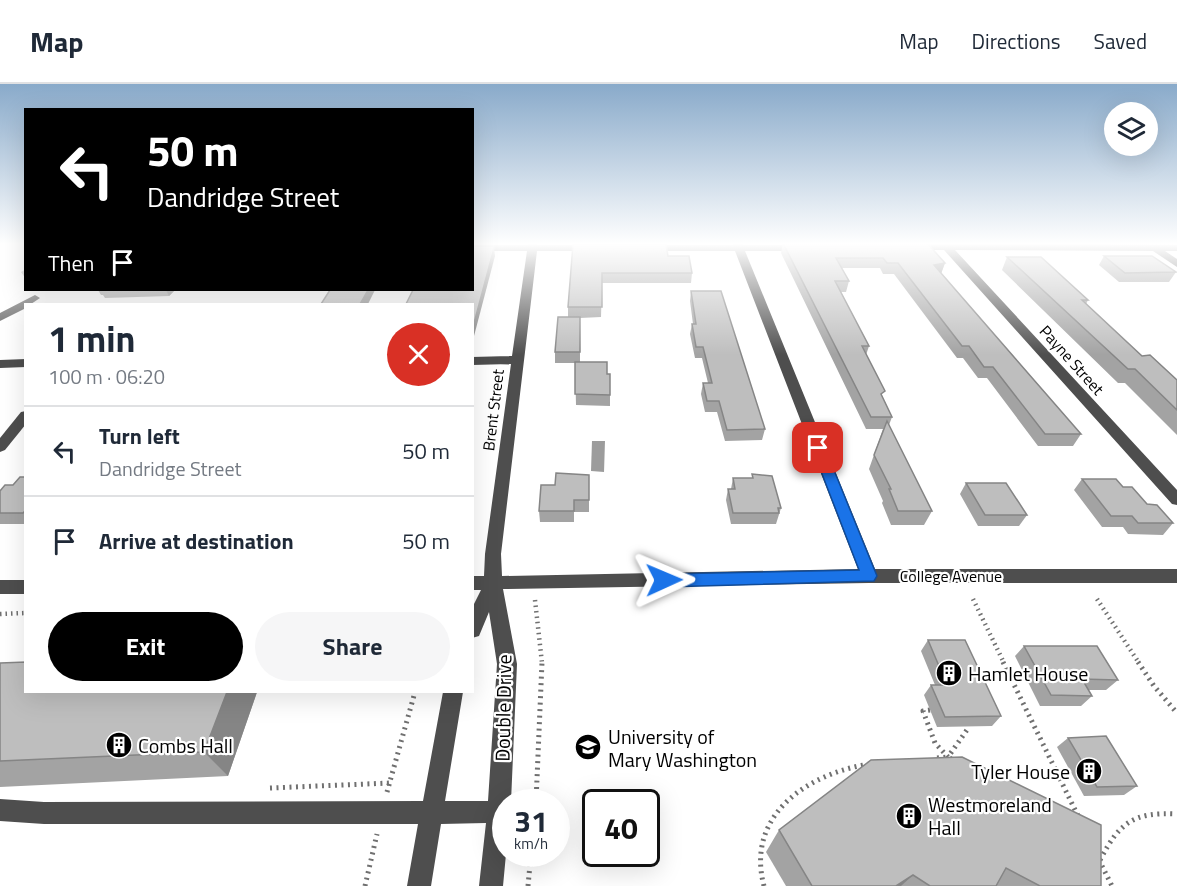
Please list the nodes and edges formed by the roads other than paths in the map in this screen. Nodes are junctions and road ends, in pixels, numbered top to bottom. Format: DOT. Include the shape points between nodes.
graph roads {
  1 [pos="528,280"];
  2 [pos="752,280"];
  3 [pos="977,280"];
  4 [pos="35,298"];
  5 [pos="26,303"];
  6 [pos="24,304"];
  7 [pos="0,318"];
  8 [pos="516,360"];
  9 [pos="474,361"];
  10 [pos="24,363"];
  11 [pos="0,364"];
  12 [pos="24,417"];
  13 [pos="0,447"];
  14 [pos="1177,500"];
  15 [pos="869,576"];
  16 [pos="1177,576"];
  17 [pos="483,583"];
  18 [pos="0,587"];
  19 [pos="24,587"];
  20 [pos="474,621"];
  21 [pos="453,693"];
  22 [pos="500,789"];
  23 [pos="0,810"];
  24 [pos="433,811"];
  25 [pos="492,812"];
  26 [pos="493,867"];
  27 [pos="419,886"];
  28 [pos="491,886"];
  1 -- 8 [label="street, Brent Street"];
  2 -- 15 [label="street"];
  3 -- 14 [label="street, Payne Street"];
  4 -- 5 [label="street"];
  6 -- 7 [label="street"];
  8 -- 9 [label="street"];
  8 -- 17 [label="street, Brent Street" via="493,554"];
  10 -- 11 [label="street"];
  12 -- 13 [label="street"];
  15 -- 16 [label="street, College Avenue"];
  15 -- 17 [label="street, College Avenue"];
  17 -- 20 [label="street"];
  17 -- 22 [label="street, Double Drive" via="507,664"];
  18 -- 19 [label="street"];
  21 -- 24 [label="street"];
  23 -- 24 [label="street"];
  24 -- 25 [label="street"];
  24 -- 27 [label="street"];
  26 -- 28 [label="street, Double Drive"];
}
